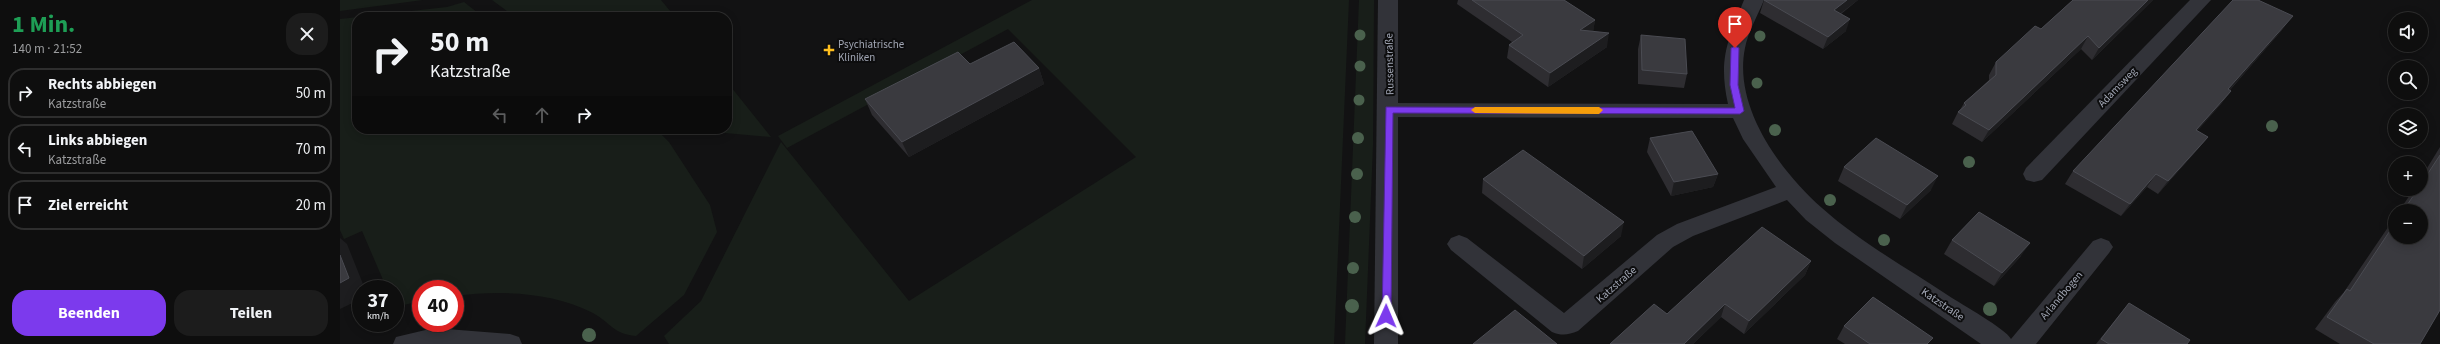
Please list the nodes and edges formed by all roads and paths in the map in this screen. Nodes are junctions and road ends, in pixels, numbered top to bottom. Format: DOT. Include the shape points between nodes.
graph roads {
  1 [pos="1388,0"];
  2 [pos="2201,0"];
  3 [pos="1751,5"];
  4 [pos="1389,110"];
  5 [pos="1740,111"];
  6 [pos="2034,174"];
  7 [pos="1791,190"];
  8 [pos="1459,244"];
  9 [pos="2101,247"];
  10 [pos="405,344"];
  11 [pos="510,344"];
  12 [pos="1386,344"];
  13 [pos="2001,344"];
  14 [pos="2021,344"];
  1 -- 4 [label="street, Russenstraße"];
  2 -- 6 [label="street, Adamsweg"];
  3 -- 5 [label="street, Katzstraße" via="1735,48 1734,85"];
  4 -- 5 [label="street"];
  4 -- 12 [label="street, Russenstraße"];
  5 -- 7 [label="street, Katzstraße" via="1752,134"];
  7 -- 8 [label="street, Katzstraße" via="1685,230 1665,241 1569,324 1561,326"];
  7 -- 13 [label="street, Katzstraße" via="1814,214 1843,237"];
  9 -- 14 [label="street, Arlandbogen"];
  10 -- 11 [label="street" via="434,338"];
}
